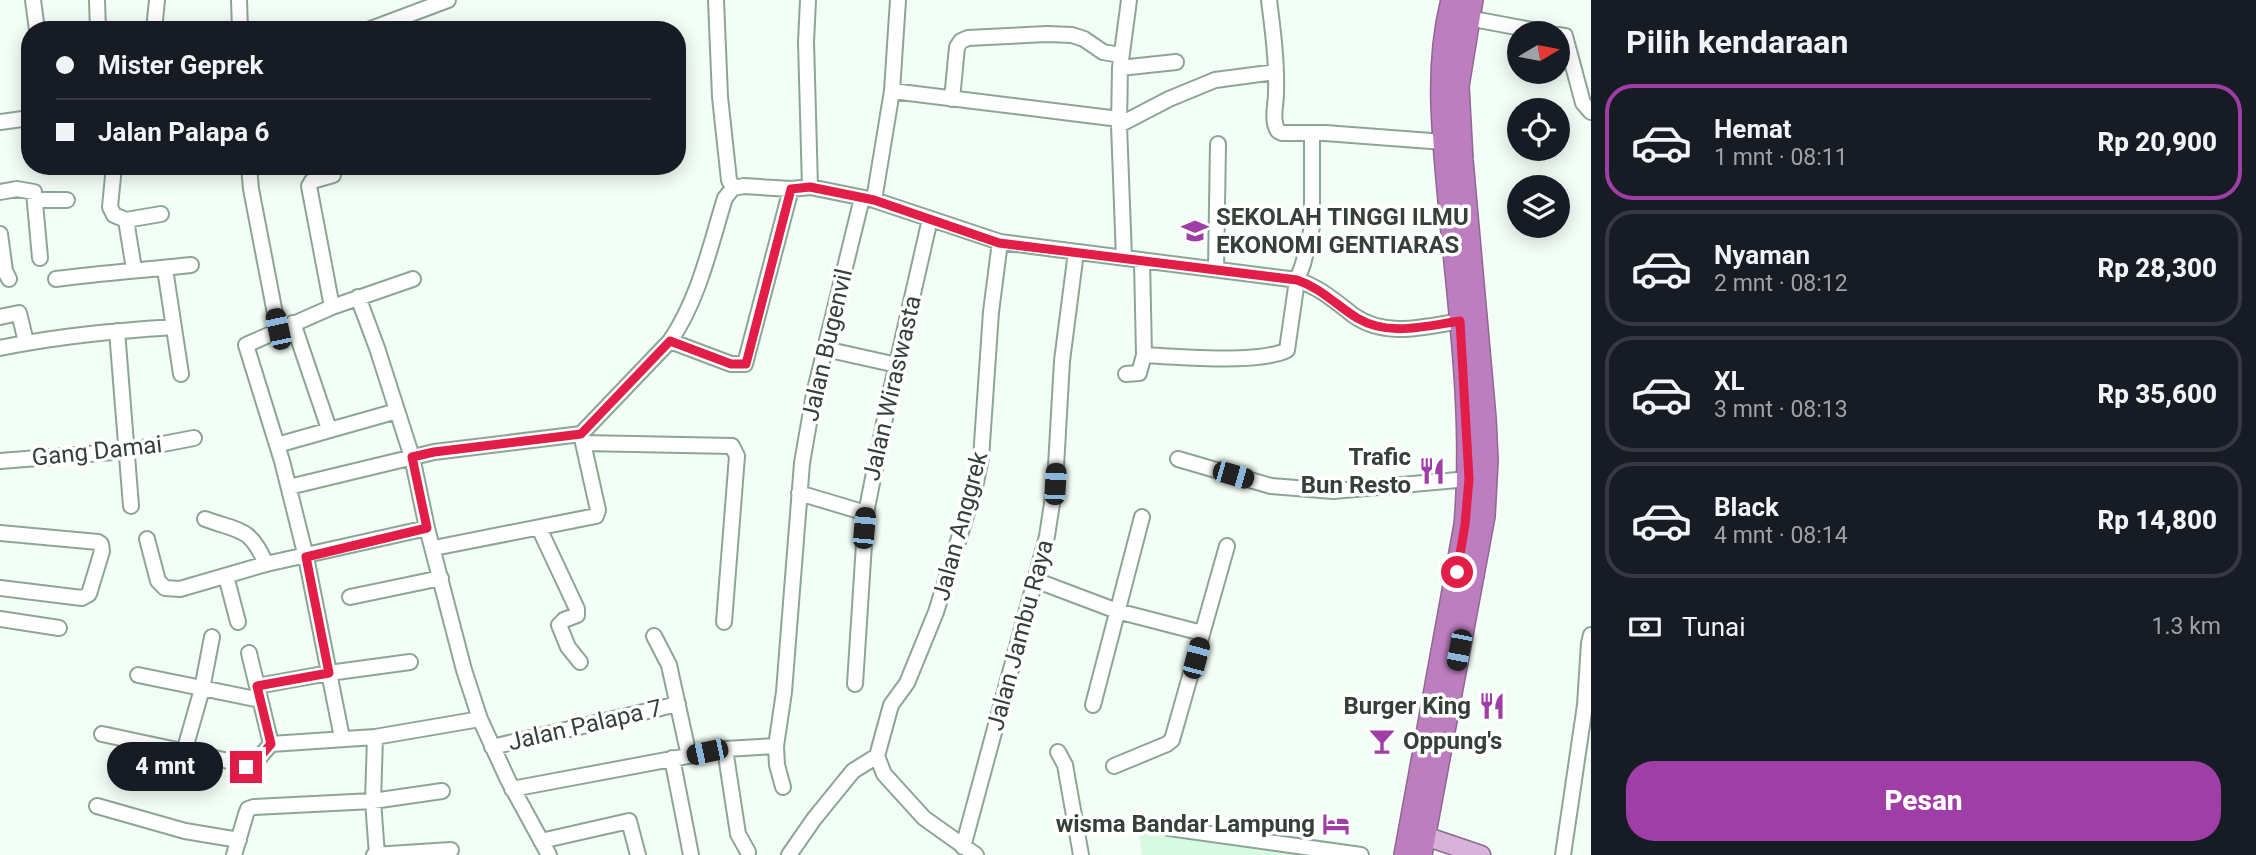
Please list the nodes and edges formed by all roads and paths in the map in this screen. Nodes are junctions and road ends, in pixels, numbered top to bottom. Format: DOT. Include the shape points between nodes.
graph roads {
  1 [pos="33,0"];
  2 [pos="97,0"];
  3 [pos="157,0"];
  4 [pos="239,0"];
  5 [pos="448,0"];
  6 [pos="716,0"];
  7 [pos="808,0"];
  8 [pos="898,0"];
  9 [pos="1129,0"];
  10 [pos="1269,0"];
  11 [pos="1452,0"];
  12 [pos="1470,9"];
  13 [pos="36,21"];
  14 [pos="98,21"];
  15 [pos="155,21"];
  16 [pos="240,21"];
  17 [pos="392,21"];
  18 [pos="1509,21"];
  19 [pos="1570,52"];
  20 [pos="1120,62"];
  21 [pos="1176,62"];
  22 [pos="1276,72"];
  23 [pos="892,91"];
  24 [pos="952,99"];
  25 [pos="1591,112"];
  26 [pos="21,119"];
  27 [pos="0,122"];
  28 [pos="1119,122"];
  29 [pos="1312,133"];
  30 [pos="1444,142"];
  31 [pos="1218,144"];
  32 [pos="113,175"];
  33 [pos="250,175"];
  34 [pos="333,175"];
  35 [pos="810,187"];
  36 [pos="733,188"];
  37 [pos="791,189"];
  38 [pos="0,192"];
  39 [pos="868,199"];
  40 [pos="36,200"];
  41 [pos="67,200"];
  42 [pos="161,214"];
  43 [pos="930,219"];
  44 [pos="126,220"];
  45 [pos="0,234"];
  46 [pos="999,243"];
  47 [pos="1076,252"];
  48 [pos="40,258"];
  49 [pos="1124,258"];
  50 [pos="1142,261"];
  51 [pos="191,265"];
  52 [pos="134,269"];
  53 [pos="165,269"];
  54 [pos="1216,269"];
  55 [pos="9,279"];
  56 [pos="56,279"];
  57 [pos="412,279"];
  58 [pos="1297,280"];
  59 [pos="358,298"];
  60 [pos="332,307"];
  61 [pos="0,317"];
  62 [pos="1460,321"];
  63 [pos="293,323"];
  64 [pos="173,327"];
  65 [pos="278,329"];
  66 [pos="117,331"];
  67 [pos="670,341"];
  68 [pos="26,342"];
  69 [pos="0,348"];
  70 [pos="825,349"];
  71 [pos="1144,355"];
  72 [pos="897,365"];
  73 [pos="181,374"];
  74 [pos="1126,374"];
  75 [pos="397,411"];
  76 [pos="329,429"];
  77 [pos="194,438"];
  78 [pos="582,438"];
  79 [pos="277,445"];
  80 [pos="126,451"];
  81 [pos="412,457"];
  82 [pos="1178,459"];
  83 [pos="0,461"];
  84 [pos="1469,479"];
  85 [pos="289,487"];
  86 [pos="799,493"];
  87 [pos="131,506"];
  88 [pos="866,513"];
  89 [pos="1142,517"];
  90 [pos="205,519"];
  91 [pos="427,528"];
  92 [pos="539,528"];
  93 [pos="0,533"];
  94 [pos="147,539"];
  95 [pos="1227,545"];
  96 [pos="434,548"];
  97 [pos="306,557"];
  98 [pos="266,564"];
  99 [pos="1464,575"];
  100 [pos="226,576"];
  101 [pos="441,578"];
  102 [pos="1035,580"];
  103 [pos="0,588"];
  104 [pos="350,597"];
  105 [pos="1116,611"];
  106 [pos="0,619"];
  107 [pos="238,622"];
  108 [pos="724,622"];
  109 [pos="59,628"];
  110 [pos="1202,633"];
  111 [pos="1591,635"];
  112 [pos="654,636"];
  113 [pos="212,637"];
  114 [pos="248,653"];
  115 [pos="410,662"];
  116 [pos="580,662"];
  117 [pos="329,673"];
  118 [pos="138,675"];
  119 [pos="855,684"];
  120 [pos="202,689"];
  121 [pos="258,693"];
  122 [pos="1588,698"];
  123 [pos="678,704"];
  124 [pos="1093,705"];
  125 [pos="480,719"];
  126 [pos="102,734"];
  127 [pos="375,737"];
  128 [pos="342,738"];
  129 [pos="271,744"];
  130 [pos="776,746"];
  131 [pos="492,747"];
  132 [pos="725,749"];
  133 [pos="184,751"];
  134 [pos="1058,752"];
  135 [pos="689,756"];
  136 [pos="877,756"];
  137 [pos="672,758"];
  138 [pos="1430,763"];
  139 [pos="1114,766"];
  140 [pos="783,787"];
  141 [pos="512,789"];
  142 [pos="442,791"];
  143 [pos="373,801"];
  144 [pos="97,806"];
  145 [pos="1169,828"];
  146 [pos="239,840"];
  147 [pos="541,841"];
  148 [pos="1423,846"];
  149 [pos="969,851"];
  150 [pos="443,852"];
  151 [pos="748,852"];
  152 [pos="234,855"];
  153 [pos="376,855"];
  154 [pos="550,855"];
  155 [pos="638,855"];
  156 [pos="691,855"];
  157 [pos="789,855"];
  158 [pos="1081,855"];
  159 [pos="1361,855"];
  160 [pos="1405,855"];
  161 [pos="1481,855"];
  162 [pos="1563,855"];
  1 -- 13 [label="street"];
  2 -- 14 [label="street"];
  3 -- 15 [label="street"];
  4 -- 16 [label="street"];
  5 -- 17 [label="street"];
  6 -- 36 [label="street" via="720,97"];
  7 -- 35 [label="street"];
  8 -- 23 [label="street, Jalan Bugenvil"];
  9 -- 20 [label="street"];
  10 -- 22 [label="street"];
  11 -- 30 [label="highway" via="1441,90"];
  12 -- 18 [label="street"];
  12 -- 99 [label="highway" via="1458,95 1487,461 1484,516"];
  19 -- 25 [label="street" via="1583,103"];
  20 -- 21 [label="street"];
  20 -- 24 [label="street" via="1072,35 968,38 957,47"];
  20 -- 28 [label="street"];
  22 -- 28 [label="street" via="1215,80"];
  22 -- 29 [label="street" via="1276,128 1282,133"];
  23 -- 24 [label="street"];
  23 -- 39 [label="street, Jalan Bugenvil"];
  24 -- 28 [label="street"];
  26 -- 27 [label="street"];
  28 -- 49 [label="street"];
  29 -- 30 [label="street"];
  29 -- 58 [label="street" via="1312,227"];
  30 -- 62 [label="highway"];
  31 -- 54 [label="street"];
  32 -- 44 [label="street" via="110,207 117,218"];
  33 -- 65 [label="street"];
  34 -- 60 [label="street" via="309,186"];
  35 -- 37 [label="street"];
  35 -- 39 [label="street"];
  36 -- 37 [label="street"];
  36 -- 67 [label="street" via="725,198 687,314"];
  37 -- 67 [label="street" via="746,364 731,364"];
  38 -- 40 [label="street" via="29,189"];
  39 -- 43 [label="street"];
  39 -- 70 [label="street, Jalan Bugenvil"];
  40 -- 41 [label="street"];
  40 -- 48 [label="street"];
  42 -- 44 [label="street"];
  43 -- 46 [label="street"];
  43 -- 72 [label="street, Jalan Wiraswasta"];
  44 -- 52 [label="street"];
  45 -- 55 [label="street"];
  46 -- 47 [label="street"];
  46 -- 136 [label="street, Jalan Anggrek" via="975,487 936,612 907,683 891,705"];
  47 -- 49 [label="street"];
  47 -- 102 [label="street, Jalan Jambu Raya" via="1062,361 1055,484"];
  49 -- 50 [label="street"];
  50 -- 54 [label="street"];
  50 -- 71 [label="street"];
  51 -- 53 [label="street"];
  52 -- 53 [label="street"];
  52 -- 56 [label="street"];
  53 -- 64 [label="street"];
  54 -- 58 [label="street"];
  57 -- 59 [label="street"];
  58 -- 62 [label="street" via="1380,328 1411,329"];
  58 -- 71 [label="street" via="1289,345 1284,352 1240,358"];
  59 -- 60 [label="street"];
  59 -- 75 [label="street"];
  60 -- 63 [label="street"];
  61 -- 68 [label="street" via="19,313"];
  62 -- 84 [label="highway"];
  63 -- 65 [label="street"];
  63 -- 76 [label="street"];
  64 -- 66 [label="street"];
  64 -- 73 [label="street"];
  65 -- 79 [label="street" via="246,345"];
  66 -- 68 [label="street"];
  66 -- 80 [label="street"];
  67 -- 78 [label="street"];
  68 -- 69 [label="street"];
  70 -- 72 [label="street"];
  70 -- 86 [label="street, Jalan Bugenvil" via="806,431"];
  71 -- 74 [label="street" via="1139,373"];
  72 -- 88 [label="street, Jalan Wiraswasta"];
  75 -- 76 [label="street"];
  75 -- 81 [label="street"];
  76 -- 79 [label="street"];
  77 -- 80 [label="street, Gang Damai"];
  78 -- 81 [label="street"];
  78 -- 92 [label="street" via="598,513"];
  78 -- 108 [label="street" via="729,444 735,450"];
  79 -- 85 [label="street"];
  80 -- 83 [label="street, Gang Damai"];
  80 -- 87 [label="street"];
  81 -- 85 [label="street"];
  81 -- 91 [label="street"];
  82 -- 84 [label="street" via="1271,486 1333,491"];
  84 -- 99 [label="highway"];
  85 -- 97 [label="street"];
  86 -- 88 [label="street"];
  86 -- 130 [label="street, Jalan Bugenvil"];
  88 -- 119 [label="street, Jalan Wiraswasta"];
  89 -- 105 [label="street"];
  90 -- 98 [label="street" via="248,534"];
  91 -- 96 [label="street"];
  91 -- 97 [label="street"];
  92 -- 96 [label="street"];
  92 -- 116 [label="street" via="577,609 577,615 559,625"];
  93 -- 103 [label="street" via="98,542 102,547 89,594 82,598"];
  94 -- 100 [label="street" via="158,581 165,589"];
  95 -- 110 [label="street"];
  96 -- 101 [label="street"];
  97 -- 98 [label="street"];
  97 -- 117 [label="street"];
  98 -- 100 [label="street"];
  99 -- 138 [label="highway"];
  100 -- 107 [label="street"];
  101 -- 104 [label="street"];
  101 -- 125 [label="street"];
  102 -- 105 [label="street"];
  102 -- 149 [label="street, Jalan Jambu Raya"];
  105 -- 110 [label="street"];
  105 -- 124 [label="street"];
  106 -- 109 [label="street"];
  110 -- 139 [label="street" via="1172,740"];
  111 -- 122 [label="street"];
  112 -- 123 [label="street" via="669,665"];
  113 -- 120 [label="street"];
  114 -- 121 [label="street"];
  115 -- 117 [label="street"];
  117 -- 121 [label="street"];
  117 -- 128 [label="street"];
  118 -- 120 [label="street"];
  120 -- 121 [label="street"];
  120 -- 133 [label="street"];
  121 -- 129 [label="street"];
  122 -- 162 [label="street"];
  123 -- 131 [label="street, Jalan Palapa 7"];
  123 -- 135 [label="street"];
  125 -- 127 [label="street"];
  125 -- 131 [label="street"];
  126 -- 133 [label="street"];
  127 -- 128 [label="street"];
  127 -- 143 [label="street"];
  128 -- 129 [label="street"];
  129 -- 133 [label="street" via="252,766"];
  130 -- 132 [label="street"];
  130 -- 140 [label="street, Jalan Bugenvil"];
  131 -- 141 [label="street"];
  132 -- 135 [label="street"];
  132 -- 151 [label="street" via="738,834"];
  134 -- 158 [label="street" via="1065,765"];
  135 -- 137 [label="street"];
  136 -- 149 [label="street" via="884,774 924,818"];
  136 -- 157 [label="street" via="853,771"];
  137 -- 141 [label="street"];
  137 -- 156 [label="street"];
  138 -- 148 [label="highway"];
  138 -- 160 [label="highway"];
  141 -- 147 [label="street"];
  142 -- 143 [label="street"];
  143 -- 146 [label="street" via="254,807 248,809"];
  143 -- 153 [label="street"];
  144 -- 146 [label="street" via="185,831"];
  145 -- 159 [label="street"];
  146 -- 152 [label="street"];
  147 -- 154 [label="street"];
  147 -- 155 [label="street" via="629,821"];
  148 -- 161 [label="main road"];
  150 -- 153 [label="street"];
}
